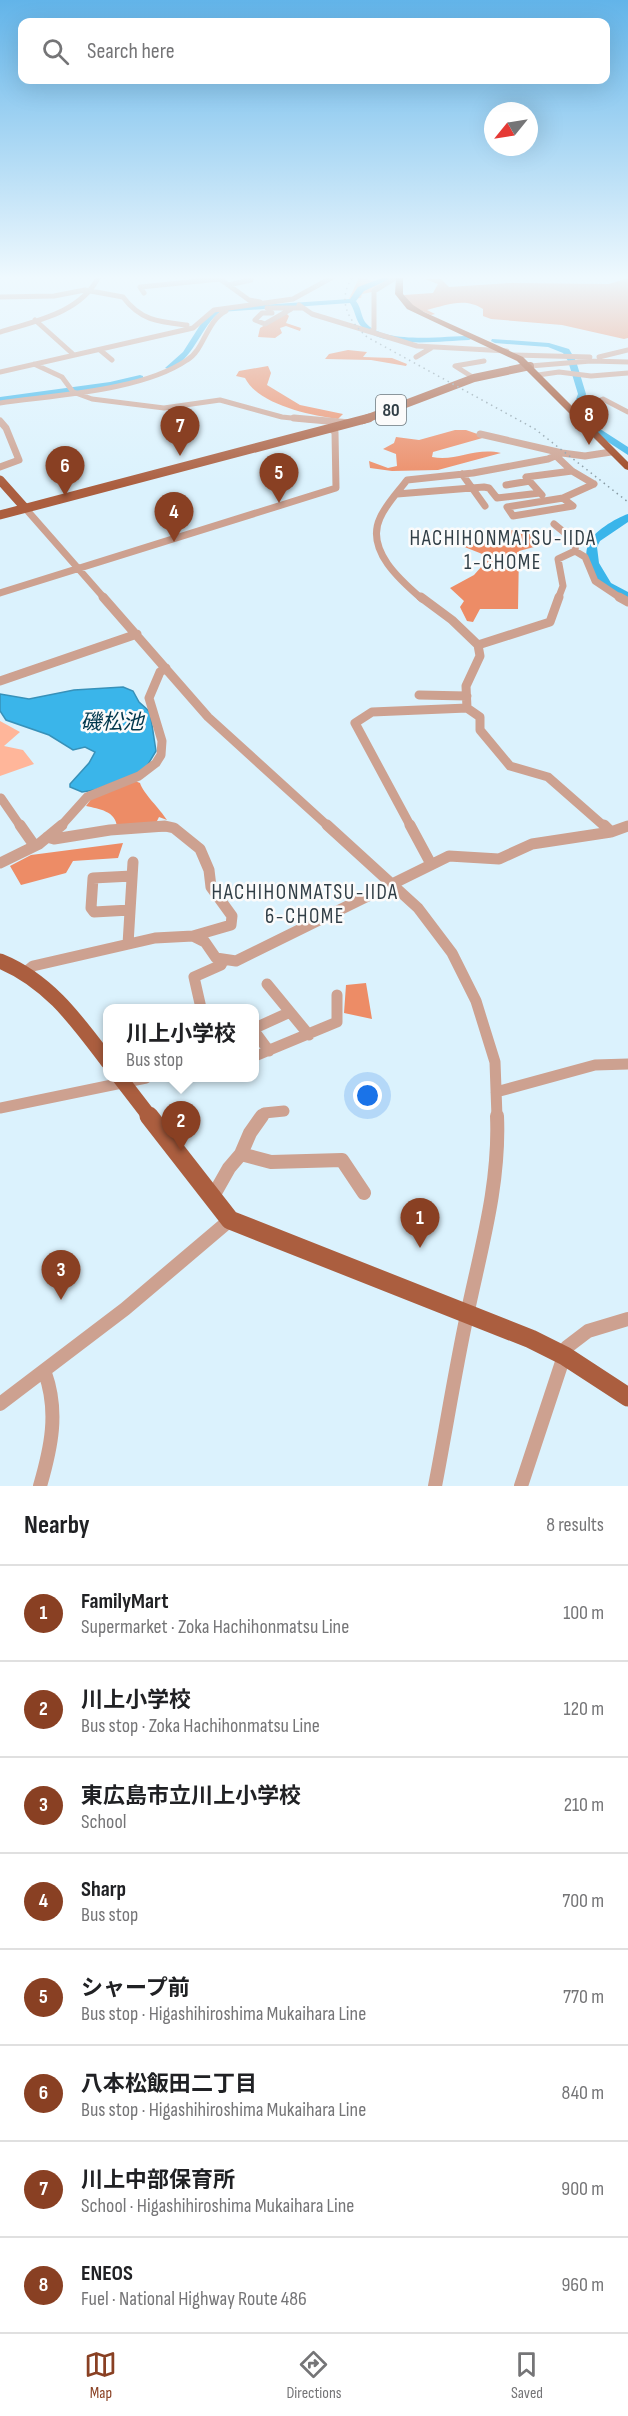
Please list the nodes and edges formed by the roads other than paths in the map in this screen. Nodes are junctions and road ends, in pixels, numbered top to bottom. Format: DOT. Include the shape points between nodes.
graph roads {
  1 [pos="66,347"];
  2 [pos="109,347"];
  3 [pos="116,347"];
  4 [pos="198,347"];
  5 [pos="399,347"];
  6 [pos="498,347"];
  7 [pos="431,348"];
  8 [pos="100,350"];
  9 [pos="628,350"];
  10 [pos="122,353"];
  11 [pos="511,353"];
  12 [pos="74,355"];
  13 [pos="597,359"];
  14 [pos="112,360"];
  15 [pos="484,361"];
  16 [pos="628,362"];
  17 [pos="34,364"];
  18 [pos="530,366"];
  19 [pos="0,372"];
  20 [pos="628,373"];
  21 [pos="538,375"];
  22 [pos="474,378"];
  23 [pos="73,390"];
  24 [pos="0,403"];
  25 [pos="575,411"];
  26 [pos="628,411"];
  27 [pos="0,421"];
  28 [pos="350,423"];
  29 [pos="330,428"];
  30 [pos="480,434"];
  31 [pos="611,452"];
  32 [pos="555,456"];
  33 [pos="553,466"];
  34 [pos="0,467"];
  35 [pos="628,467"];
  36 [pos="572,471"];
  37 [pos="462,474"];
  38 [pos="0,480"];
  39 [pos="530,482"];
  40 [pos="506,485"];
  41 [pos="473,488"];
  42 [pos="540,493"];
  43 [pos="397,494"];
  44 [pos="564,499"];
  45 [pos="547,501"];
  46 [pos="485,506"];
  47 [pos="25,508"];
  48 [pos="0,515"];
  49 [pos="554,524"];
  50 [pos="574,551"];
  51 [pos="80,568"];
  52 [pos="0,593"];
  53 [pos="628,602"];
  54 [pos="136,634"];
  55 [pos="478,645"];
  56 [pos="166,668"];
  57 [pos="0,681"];
  58 [pos="419,695"];
  59 [pos="467,696"];
  60 [pos="467,708"];
  61 [pos="1,798"];
  62 [pos="628,826"];
  63 [pos="611,832"];
  64 [pos="47,837"];
  65 [pos="34,845"];
  66 [pos="133,862"];
  67 [pos="0,863"];
  68 [pos="431,864"];
  69 [pos="132,876"];
  70 [pos="393,883"];
  71 [pos="130,910"];
  72 [pos="193,936"];
  73 [pos="128,944"];
  74 [pos="223,961"];
  75 [pos="1,962"];
  76 [pos="27,971"];
  77 [pos="267,984"];
  78 [pos="338,995"];
  79 [pos="200,1004"];
  80 [pos="288,1013"];
  81 [pos="259,1028"];
  82 [pos="309,1035"];
  83 [pos="259,1036"];
  84 [pos="269,1051"];
  85 [pos="259,1055"];
  86 [pos="103,1056"];
  87 [pos="628,1064"];
  88 [pos="118,1082"];
  89 [pos="123,1082"];
  90 [pos="496,1092"];
  91 [pos="0,1108"];
  92 [pos="284,1111"];
  93 [pos="241,1154"];
  94 [pos="364,1193"];
  95 [pos="211,1198"];
  96 [pos="230,1220"];
  97 [pos="467,1314"];
  98 [pos="628,1319"];
  99 [pos="565,1356"];
  100 [pos="45,1372"];
  101 [pos="628,1397"];
  102 [pos="0,1404"];
  103 [pos="40,1486"];
  104 [pos="435,1486"];
  105 [pos="521,1486"];
  1 -- 12 [label="street"];
  2 -- 8 [label="street"];
  3 -- 10 [label="street"];
  4 -- 23 [label="street" via="193,356 166,373"];
  5 -- 7 [label="street" via="418,356"];
  6 -- 11 [label="highway"];
  7 -- 11 [label="street"];
  8 -- 12 [label="street"];
  8 -- 14 [label="street"];
  9 -- 13 [label="street"];
  11 -- 13 [label="street"];
  11 -- 18 [label="highway"];
  12 -- 17 [label="street"];
  13 -- 16 [label="street"];
  13 -- 18 [label="street"];
  15 -- 22 [label="street" via="455,366"];
  17 -- 19 [label="street"];
  17 -- 23 [label="street" via="62,377"];
  18 -- 21 [label="highway"];
  18 -- 22 [label="main road, 80"];
  20 -- 21 [label="street"];
  21 -- 25 [label="highway"];
  22 -- 28 [label="main road, 80"];
  23 -- 24 [label="street"];
  23 -- 28 [label="street" via="92,399 164,408 227,401 282,417"];
  25 -- 26 [label="street" via="603,399"];
  25 -- 31 [label="highway"];
  27 -- 34 [label="street" via="20,460"];
  28 -- 29 [label="main road, 80"];
  29 -- 47 [label="main road, 80"];
  29 -- 51 [label="street" via="335,432 336,488"];
  30 -- 32 [label="street"];
  31 -- 32 [label="street"];
  31 -- 35 [label="highway"];
  32 -- 33 [label="street"];
  32 -- 36 [label="street"];
  32 -- 37 [label="street"];
  36 -- 39 [label="street" via="526,477"];
  36 -- 44 [label="street" via="594,484"];
  37 -- 41 [label="street"];
  37 -- 43 [label="street" via="407,480"];
  38 -- 47 [label="main road"];
  39 -- 40 [label="street"];
  39 -- 42 [label="street"];
  41 -- 42 [label="street" via="489,488 497,498"];
  41 -- 43 [label="street"];
  41 -- 46 [label="street"];
  42 -- 45 [label="street"];
  43 -- 55 [label="street" via="378,520 379,550 403,584 458,624"];
  44 -- 45 [label="street"];
  44 -- 45 [label="street" via="573,506 513,516 507,507"];
  47 -- 48 [label="main road, 80"];
  47 -- 51 [label="street"];
  49 -- 50 [label="street" via="576,542"];
  50 -- 53 [label="street" via="590,562 590,573 600,585"];
  50 -- 55 [label="street" via="558,559 563,586 550,622 531,632 498,636"];
  51 -- 52 [label="street"];
  51 -- 54 [label="street"];
  54 -- 56 [label="street"];
  54 -- 57 [label="street"];
  55 -- 59 [label="street" via="480,656 469,677"];
  56 -- 64 [label="street" via="160,672 149,698 159,719 161,755 153,767 85,798"];
  56 -- 70 [label="street" via="208,717"];
  58 -- 59 [label="street"];
  59 -- 60 [label="street"];
  60 -- 63 [label="street" via="480,717 480,730 510,766 548,777"];
  60 -- 68 [label="street" via="372,712 356,723"];
  61 -- 65 [label="street"];
  62 -- 63 [label="street"];
  63 -- 68 [label="street" via="541,842 499,859 449,856"];
  64 -- 65 [label="street"];
  64 -- 72 [label="street" via="174,828 200,849 212,887 232,916 231,925"];
  65 -- 67 [label="street"];
  66 -- 69 [label="street"];
  68 -- 70 [label="street"];
  69 -- 71 [label="street"];
  69 -- 71 [label="street" via="93,878 94,912"];
  70 -- 74 [label="street" via="236,961"];
  70 -- 90 [label="street" via="418,908 452,953 476,1001 495,1062"];
  71 -- 73 [label="street"];
  72 -- 73 [label="street"];
  72 -- 74 [label="street" via="205,942 216,958"];
  73 -- 76 [label="street" via="33,966"];
  74 -- 79 [label="street" via="194,977"];
  75 -- 76 [label="main road"];
  76 -- 86 [label="main road" via="52,993"];
  77 -- 80 [label="street"];
  78 -- 82 [label="street" via="337,1022"];
  80 -- 81 [label="street"];
  80 -- 82 [label="street"];
  82 -- 84 [label="street"];
  83 -- 84 [label="street"];
  84 -- 85 [label="street"];
  87 -- 90 [label="street" via="592,1065 516,1090"];
  88 -- 91 [label="street" via="112,1087"];
  89 -- 95 [label="main road"];
  90 -- 97 [label="street" via="498,1143 487,1233"];
  92 -- 93 [label="street" via="264,1113"];
  93 -- 94 [label="street" via="271,1162 342,1160"];
  93 -- 95 [label="street"];
  95 -- 96 [label="main road"];
  96 -- 97 [label="main road"];
  96 -- 100 [label="street"];
  97 -- 99 [label="main road"];
  97 -- 104 [label="street"];
  98 -- 99 [label="street" via="588,1331 567,1347"];
  99 -- 101 [label="main road"];
  99 -- 105 [label="street"];
  100 -- 102 [label="street"];
  100 -- 103 [label="street" via="53,1389 54,1437"];
}
